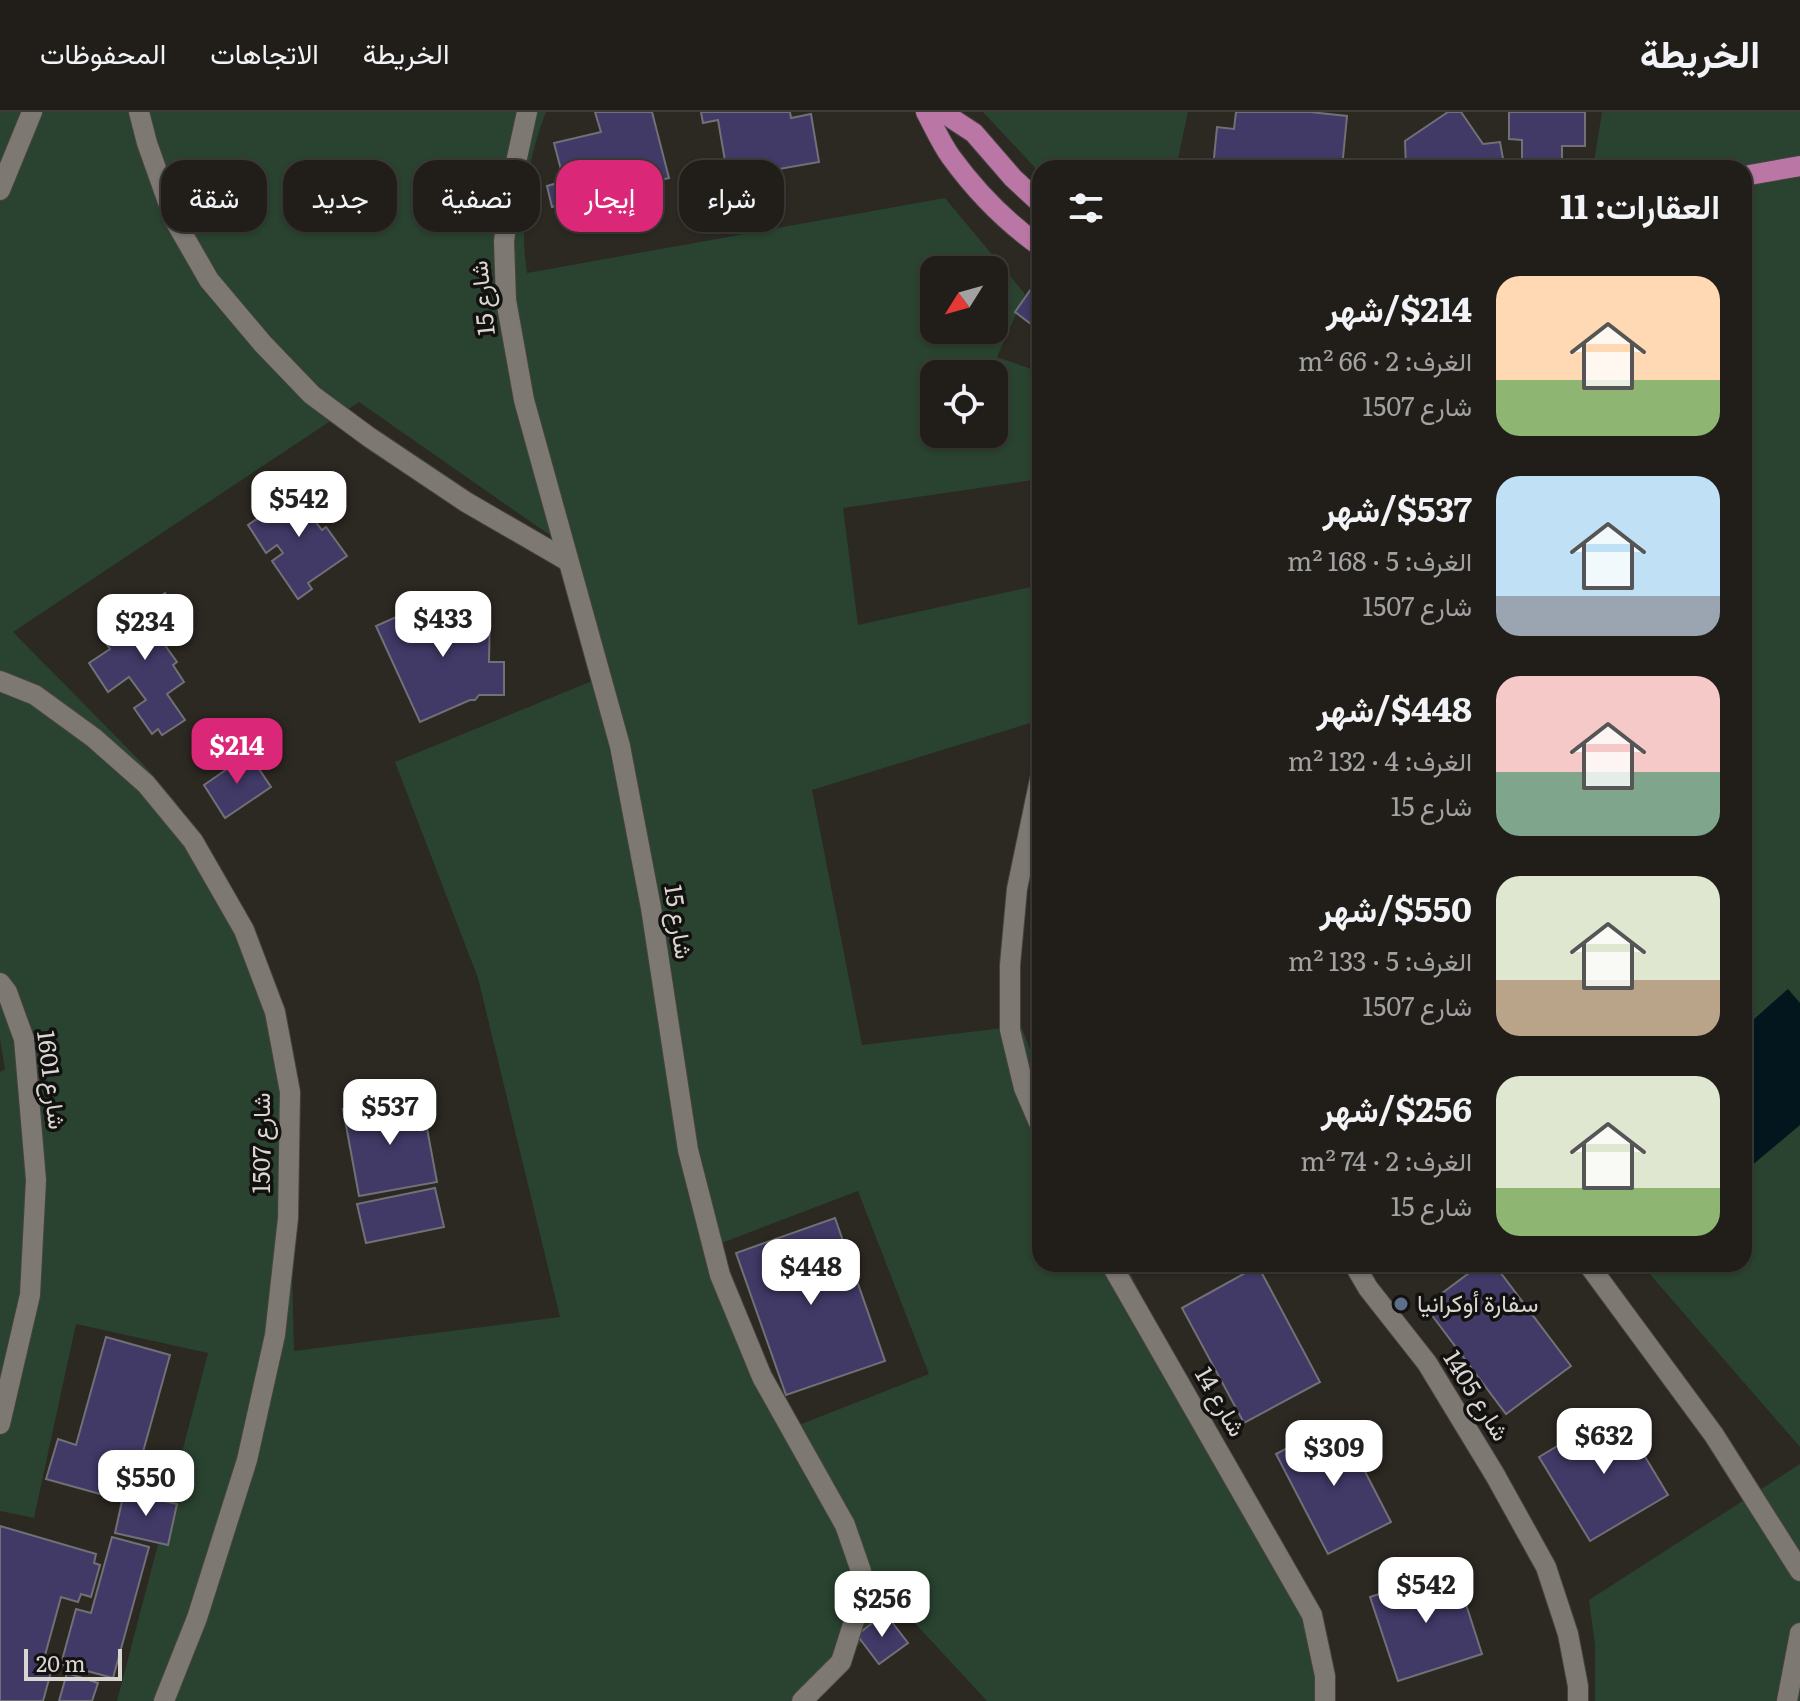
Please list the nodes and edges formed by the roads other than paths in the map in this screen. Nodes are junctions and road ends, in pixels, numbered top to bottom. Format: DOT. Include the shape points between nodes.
graph roads {
  1 [pos="32,112"];
  2 [pos="139,112"];
  3 [pos="527,112"];
  4 [pos="926,112"];
  5 [pos="942,112"];
  6 [pos="1800,166"];
  7 [pos="1752,175"];
  8 [pos="0,190"];
  9 [pos="1032,196"];
  10 [pos="1032,240"];
  11 [pos="568,561"];
  12 [pos="0,681"];
  13 [pos="1032,817"];
  14 [pos="0,983"];
  15 [pos="1032,1106"];
  16 [pos="1116,1272"];
  17 [pos="1359,1272"];
  18 [pos="1594,1272"];
  19 [pos="0,1424"];
  20 [pos="1800,1571"];
  21 [pos="1800,1633"];
  22 [pos="164,1701"];
  23 [pos="802,1701"];
  24 [pos="1325,1701"];
  25 [pos="1578,1701"];
  26 [pos="1787,1701"];
  1 -- 8 [label="street"];
  2 -- 11 [label="street" via="174,219 209,280 263,344 312,395 369,437"];
  3 -- 11 [label="street, شارع 15" via="504,241 506,300 524,400"];
  4 -- 10 [label="main road" via="950,155 978,189"];
  5 -- 9 [label="main road" via="974,133"];
  6 -- 7 [label="main road"];
  11 -- 23 [label="street, شارع 15" via="620,746 688,1150 720,1275 762,1377 845,1525 861,1571 855,1618 841,1662"];
  12 -- 22 [label="street, شارع 1507" via="35,695 94,738 146,784 193,841 244,930 275,1012 290,1092 288,1218 275,1335 247,1460 197,1618"];
  13 -- 15 [label="street" via="1017,889 1010,965 1010,1030"];
  14 -- 19 [label="street, شارع 1601" via="24,1039 36,1180 30,1295"];
  16 -- 24 [label="street, شارع 14" via="1312,1615"];
  17 -- 25 [label="street, شارع 1405" via="1427,1363 1546,1567 1568,1634"];
  18 -- 20 [label="street" via="1714,1435"];
  21 -- 26 [label="street"];
}
